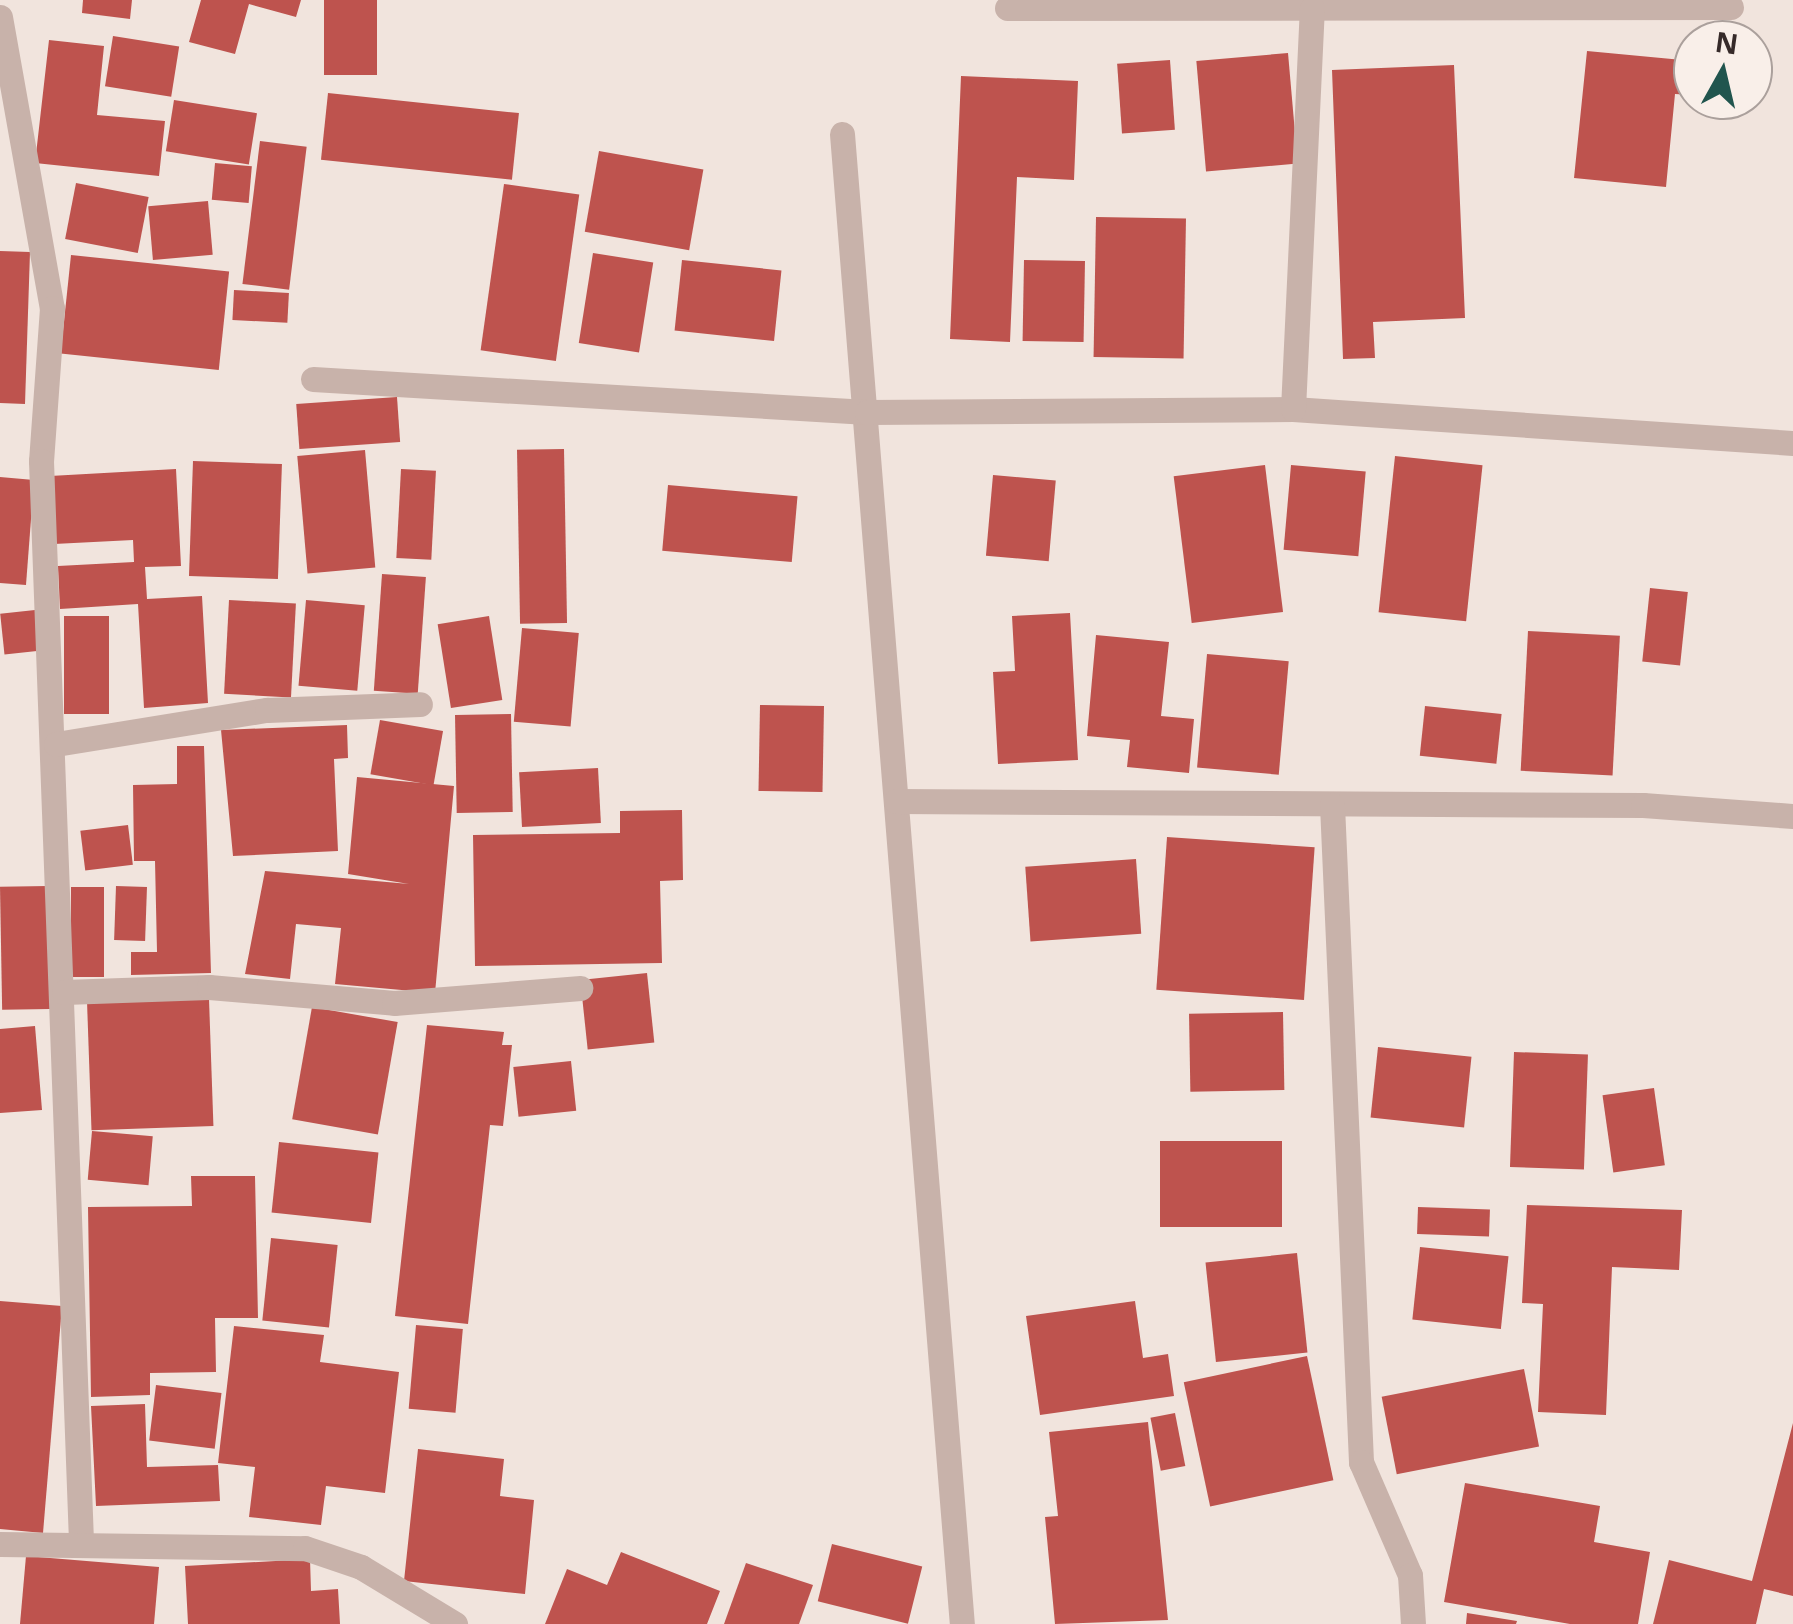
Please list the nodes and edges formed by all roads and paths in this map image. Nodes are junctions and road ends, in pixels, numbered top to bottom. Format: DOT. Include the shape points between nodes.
graph roads {
  1 [pos="1731,6"];
  2 [pos="1007,8"];
  3 [pos="1312,8"];
  4 [pos="0,17"];
  5 [pos="842,134"];
  6 [pos="314,380"];
  7 [pos="1293,409"];
  8 [pos="867,412"];
  9 [pos="1793,442"];
  10 [pos="420,704"];
  11 [pos="56,744"];
  12 [pos="896,801"];
  13 [pos="1332,806"];
  14 [pos="1793,816"];
  15 [pos="580,988"];
  16 [pos="64,992"];
  17 [pos="0,1544"];
  18 [pos="81,1544"];
  19 [pos="455,1624"];
  20 [pos="962,1624"];
  21 [pos="1413,1624"];
  1 -- 3 [label="street"];
  2 -- 3 [label="street"];
  3 -- 7 [label="street"];
  4 -- 11 [label="street" via="52,308 41,461"];
  5 -- 8 [label="street"];
  6 -- 8 [label="street"];
  7 -- 8 [label="street"];
  7 -- 9 [label="street"];
  8 -- 12 [label="street"];
  10 -- 11 [label="street" via="267,710"];
  11 -- 16 [label="street"];
  12 -- 13 [label="street"];
  12 -- 20 [label="street"];
  13 -- 14 [label="street"];
  13 -- 21 [label="street" via="1361,1462 1410,1575"];
  15 -- 16 [label="street" via="394,1003 209,987"];
  16 -- 18 [label="street"];
  17 -- 18 [label="street"];
  18 -- 19 [label="street" via="305,1548 362,1566"];
}
